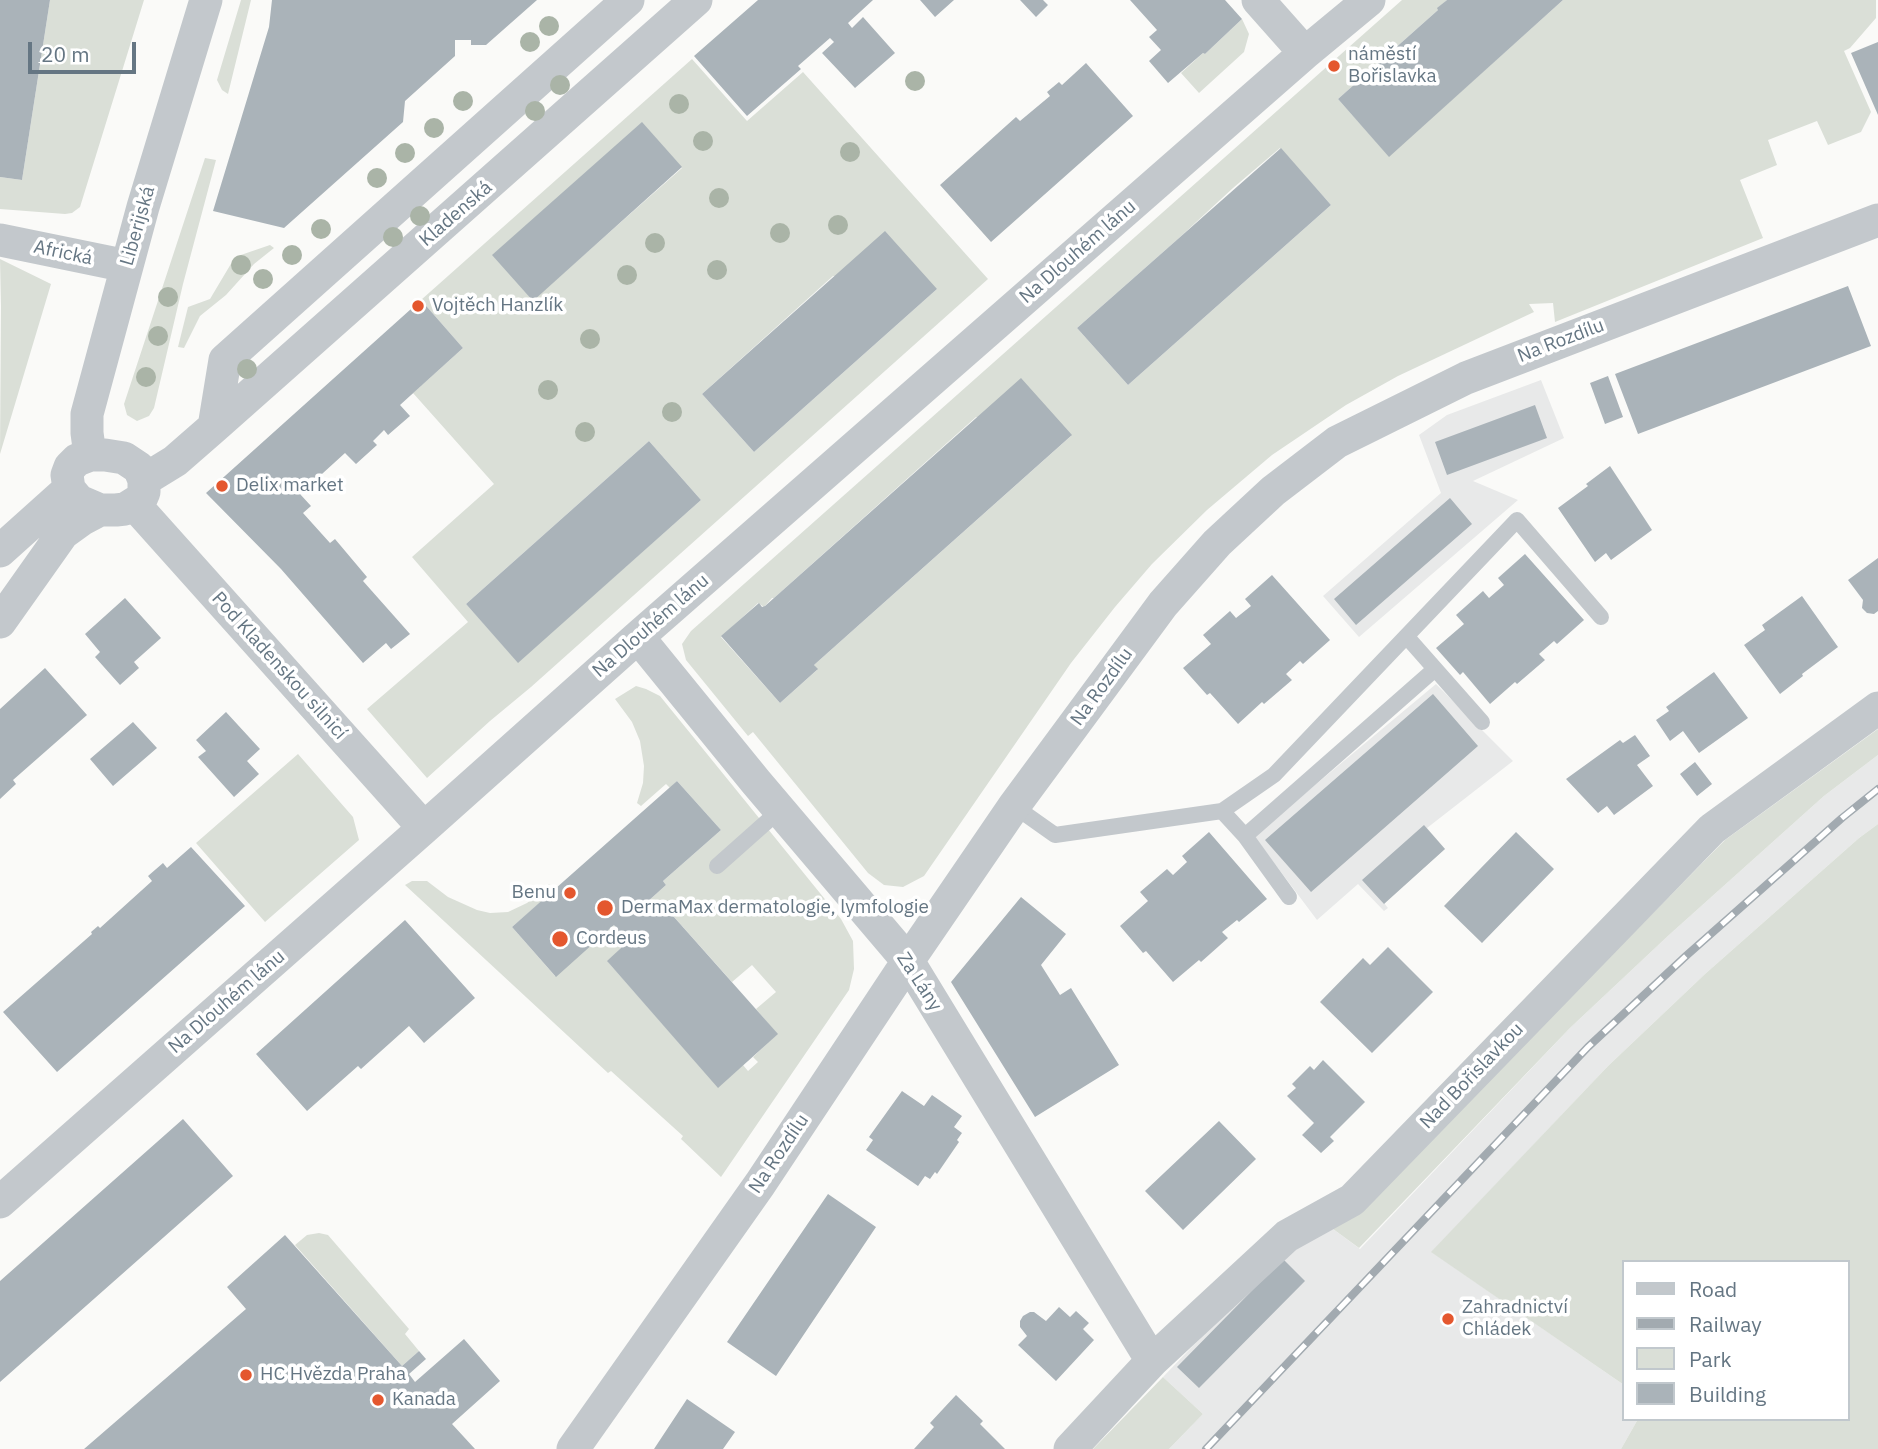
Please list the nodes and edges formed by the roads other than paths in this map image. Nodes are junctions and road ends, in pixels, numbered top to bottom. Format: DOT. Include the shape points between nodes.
graph roads {
  1 [pos="206,0"];
  2 [pos="628,0"];
  3 [pos="696,0"];
  4 [pos="1258,0"];
  5 [pos="1369,0"];
  6 [pos="1305,53"];
  7 [pos="1875,225"];
  8 [pos="0,240"];
  9 [pos="127,266"];
  10 [pos="214,427"];
  11 [pos="90,455"];
  12 [pos="69,489"];
  13 [pos="139,492"];
  14 [pos="100,510"];
  15 [pos="0,551"];
  16 [pos="1601,617"];
  17 [pos="0,622"];
  18 [pos="638,637"];
  19 [pos="1407,637"];
  20 [pos="1435,669"];
  21 [pos="1878,708"];
  22 [pos="1482,722"];
  23 [pos="1014,806"];
  24 [pos="780,810"];
  25 [pos="1222,811"];
  26 [pos="424,828"];
  27 [pos="1245,836"];
  28 [pos="718,866"];
  29 [pos="1289,897"];
  30 [pos="908,961"];
  31 [pos="0,1202"];
  32 [pos="1152,1361"];
  33 [pos="573,1449"];
  34 [pos="1070,1449"];
  1 -- 9 [label="street, Liberijská"];
  2 -- 10 [label="street" via="225,360"];
  3 -- 10 [label="street, Kladenská"];
  4 -- 6 [label="street"];
  5 -- 6 [label="street"];
  6 -- 18 [label="street, Na Dlouhém lánu"];
  7 -- 23 [label="street, Na Rozdílu" via="1466,378 1337,442 1273,491 1217,543 1172,594"];
  8 -- 9 [label="street, Africká"];
  9 -- 11 [label="street, Liberijská" via="87,414"];
  10 -- 13 [label="street, Kladenská"];
  11 -- 12 [label="street" via="71,467"];
  11 -- 13 [label="street" via="124,458 139,468"];
  12 -- 14 [label="street" via="79,501"];
  12 -- 15 [label="street"];
  13 -- 14 [label="street" via="125,509"];
  13 -- 26 [label="street, Pod Kladenskou silnicí"];
  14 -- 17 [label="street" via="63,533"];
  16 -- 19 [label="lane" via="1517,520"];
  18 -- 24 [label="street, Za Lány"];
  18 -- 26 [label="street, Na Dlouhém lánu"];
  19 -- 20 [label="lane"];
  19 -- 25 [label="lane" via="1274,775"];
  20 -- 22 [label="lane"];
  20 -- 27 [label="lane"];
  21 -- 32 [label="street, Nad Bořislavkou" via="1712,829 1352,1200 1287,1236"];
  23 -- 25 [label="lane" via="1055,835"];
  23 -- 30 [label="street, Na Rozdílu"];
  24 -- 28 [label="lane"];
  24 -- 30 [label="street, Za Lány"];
  25 -- 27 [label="lane"];
  26 -- 31 [label="street, Na Dlouhém lánu"];
  27 -- 29 [label="lane"];
  30 -- 32 [label="street, Za Lány"];
  30 -- 33 [label="street, Na Rozdílu" via="760,1184"];
  32 -- 34 [label="street, Nad Bořislavkou"];
}
